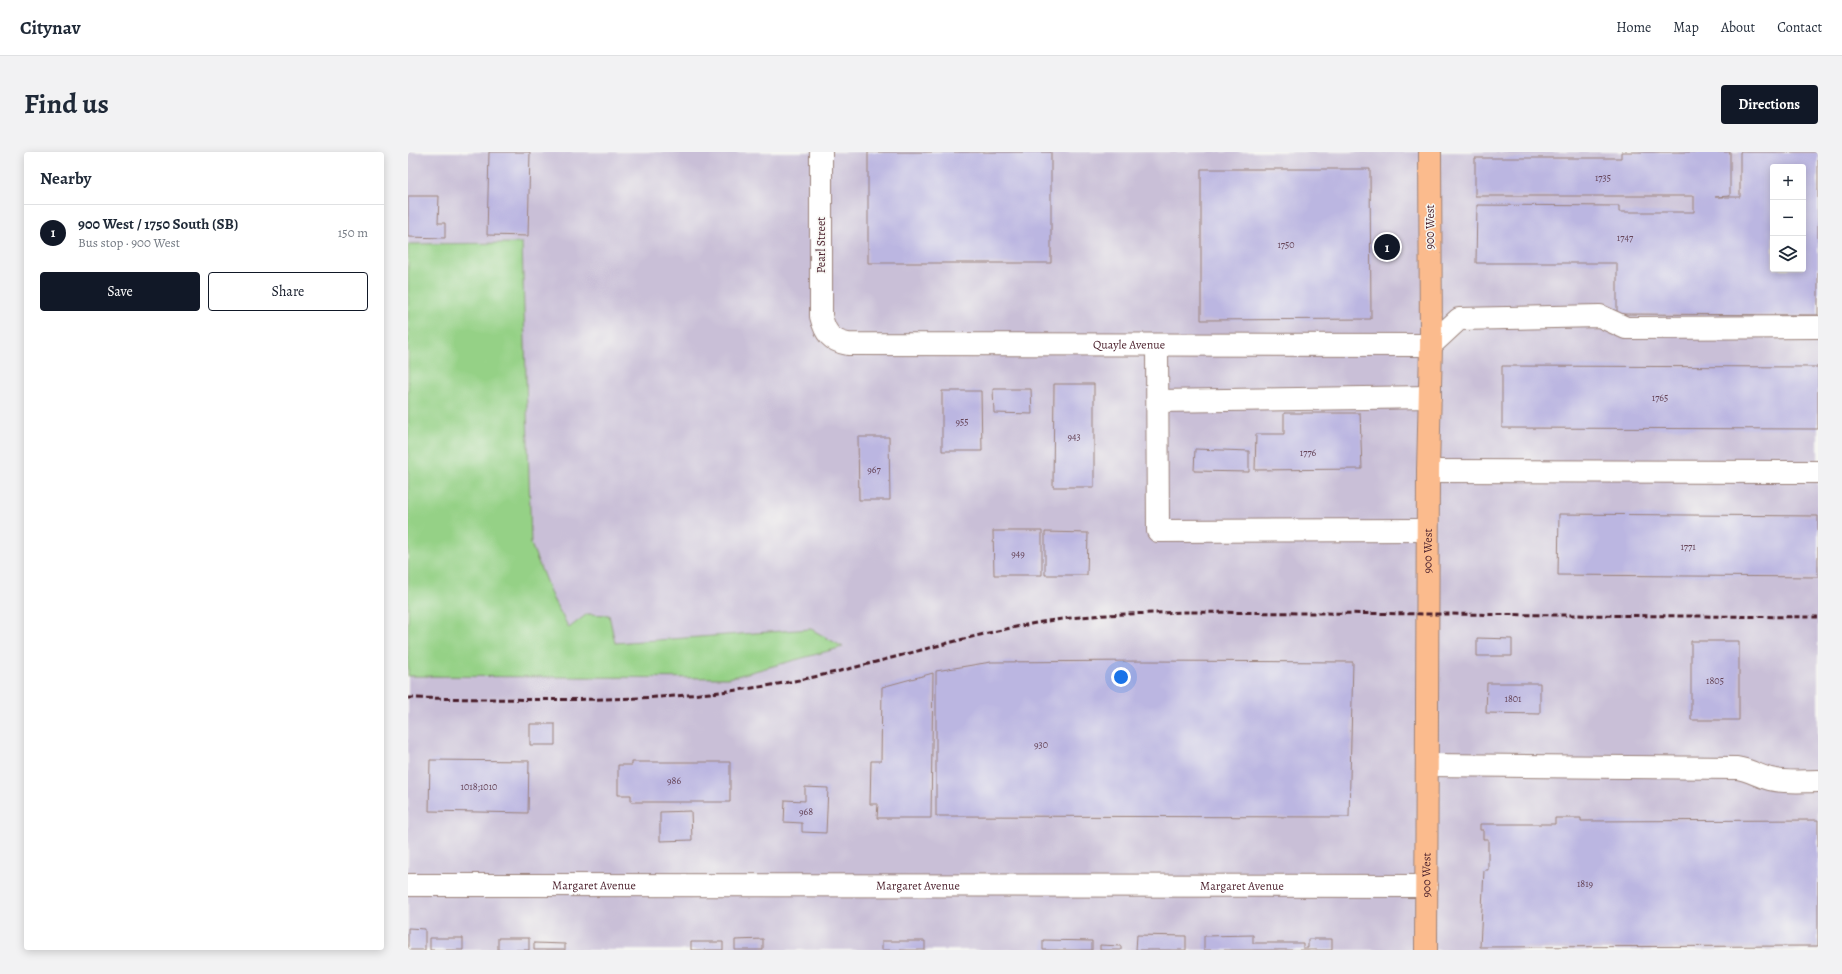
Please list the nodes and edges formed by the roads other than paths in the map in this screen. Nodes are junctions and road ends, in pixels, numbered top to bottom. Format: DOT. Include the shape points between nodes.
graph roads {
  1 [pos="821,152"];
  2 [pos="1430,152"];
  3 [pos="1818,327"];
  4 [pos="830,337"];
  5 [pos="1157,345"];
  6 [pos="1431,345"];
  7 [pos="1430,397"];
  8 [pos="1158,401"];
  9 [pos="1428,471"];
  10 [pos="1818,472"];
  11 [pos="1427,530"];
  12 [pos="1427,765"];
  13 [pos="1818,781"];
  14 [pos="408,885"];
  15 [pos="1427,886"];
  16 [pos="1426,950"];
  1 -- 4 [label="street, Pearl Street" via="821,309 823,323"];
  2 -- 6 [label="main road, 900 West"];
  3 -- 6 [label="street" via="1626,328 1600,316 1460,319"];
  4 -- 5 [label="street, Quayle Avenue" via="841,343 855,345"];
  5 -- 6 [label="street, Quayle Avenue"];
  5 -- 8 [label="street"];
  6 -- 7 [label="main road, 900 West"];
  7 -- 8 [label="street"];
  7 -- 9 [label="main road, 900 West"];
  8 -- 11 [label="street" via="1158,531"];
  9 -- 10 [label="street"];
  9 -- 11 [label="main road, 900 West"];
  11 -- 12 [label="main road, 900 West"];
  12 -- 13 [label="street" via="1737,768 1750,770 1771,779"];
  12 -- 15 [label="main road, 900 West"];
  14 -- 15 [label="street, Margaret Avenue"];
  15 -- 16 [label="main road, 900 West"];
}
